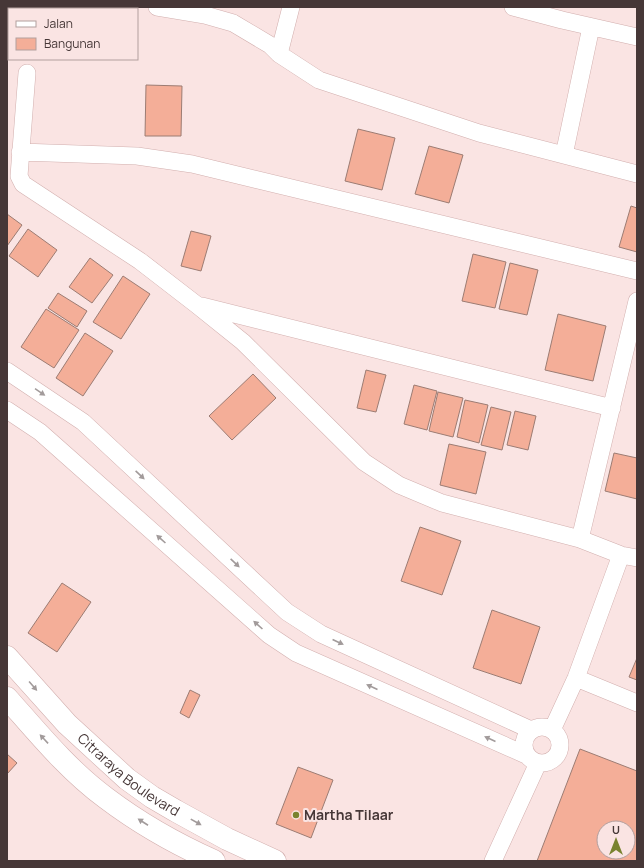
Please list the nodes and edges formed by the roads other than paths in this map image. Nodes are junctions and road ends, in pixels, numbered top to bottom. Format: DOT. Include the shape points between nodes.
graph roads {
  1 [pos="157,7"];
  2 [pos="291,7"];
  3 [pos="513,7"];
  4 [pos="591,27"];
  5 [pos="637,37"];
  6 [pos="279,54"];
  7 [pos="27,73"];
  8 [pos="20,152"];
  9 [pos="564,155"];
  10 [pos="637,174"];
  11 [pos="637,271"];
  12 [pos="637,300"];
  13 [pos="197,305"];
  14 [pos="7,372"];
  15 [pos="612,408"];
  16 [pos="7,410"];
  17 [pos="580,539"];
  18 [pos="629,557"];
  19 [pos="7,657"];
  20 [pos="576,678"];
  21 [pos="7,698"];
  22 [pos="637,703"];
  23 [pos="531,730"];
  24 [pos="552,730"];
  25 [pos="532,759"];
  26 [pos="214,861"];
  27 [pos="275,861"];
  28 [pos="494,861"];
  1 -- 6 [label="street" via="205,15 233,23 270,45"];
  2 -- 6 [label="street"];
  3 -- 4 [label="street"];
  4 -- 5 [label="street"];
  4 -- 9 [label="street"];
  6 -- 9 [label="street" via="319,80 479,133"];
  7 -- 8 [label="street"];
  8 -- 11 [label="street" via="137,156 192,164"];
  8 -- 13 [label="street" via="19,176 23,184 140,261"];
  9 -- 10 [label="street"];
  12 -- 15 [label="street"];
  13 -- 15 [label="street"];
  13 -- 17 [label="street" via="244,342 364,462 399,485 442,503"];
  14 -- 23 [label="street, one-way" via="83,422 287,612 321,634"];
  15 -- 17 [label="street"];
  25 -- 16 [label="street, one-way" via="296,653 274,639 40,432"];
  17 -- 18 [label="street"];
  18 -- 20 [label="street"];
  19 -- 27 [label="main road, Citraraya Boulevard, one-way" via="67,724 127,779 176,811 227,839"];
  20 -- 22 [label="street"];
  20 -- 24 [label="street"];
  26 -- 21 [label="main road, Citraraya Boulevard, one-way" via="182,847 105,798 74,770"];
  23 -- 24 [label="street" via="538,727"];
  23 -- 25 [label="street" via="523,742 524,749"];
  24 -- 25 [label="street" via="560,742 556,756 552,761 545,763"];
  25 -- 28 [label="street"];
}
